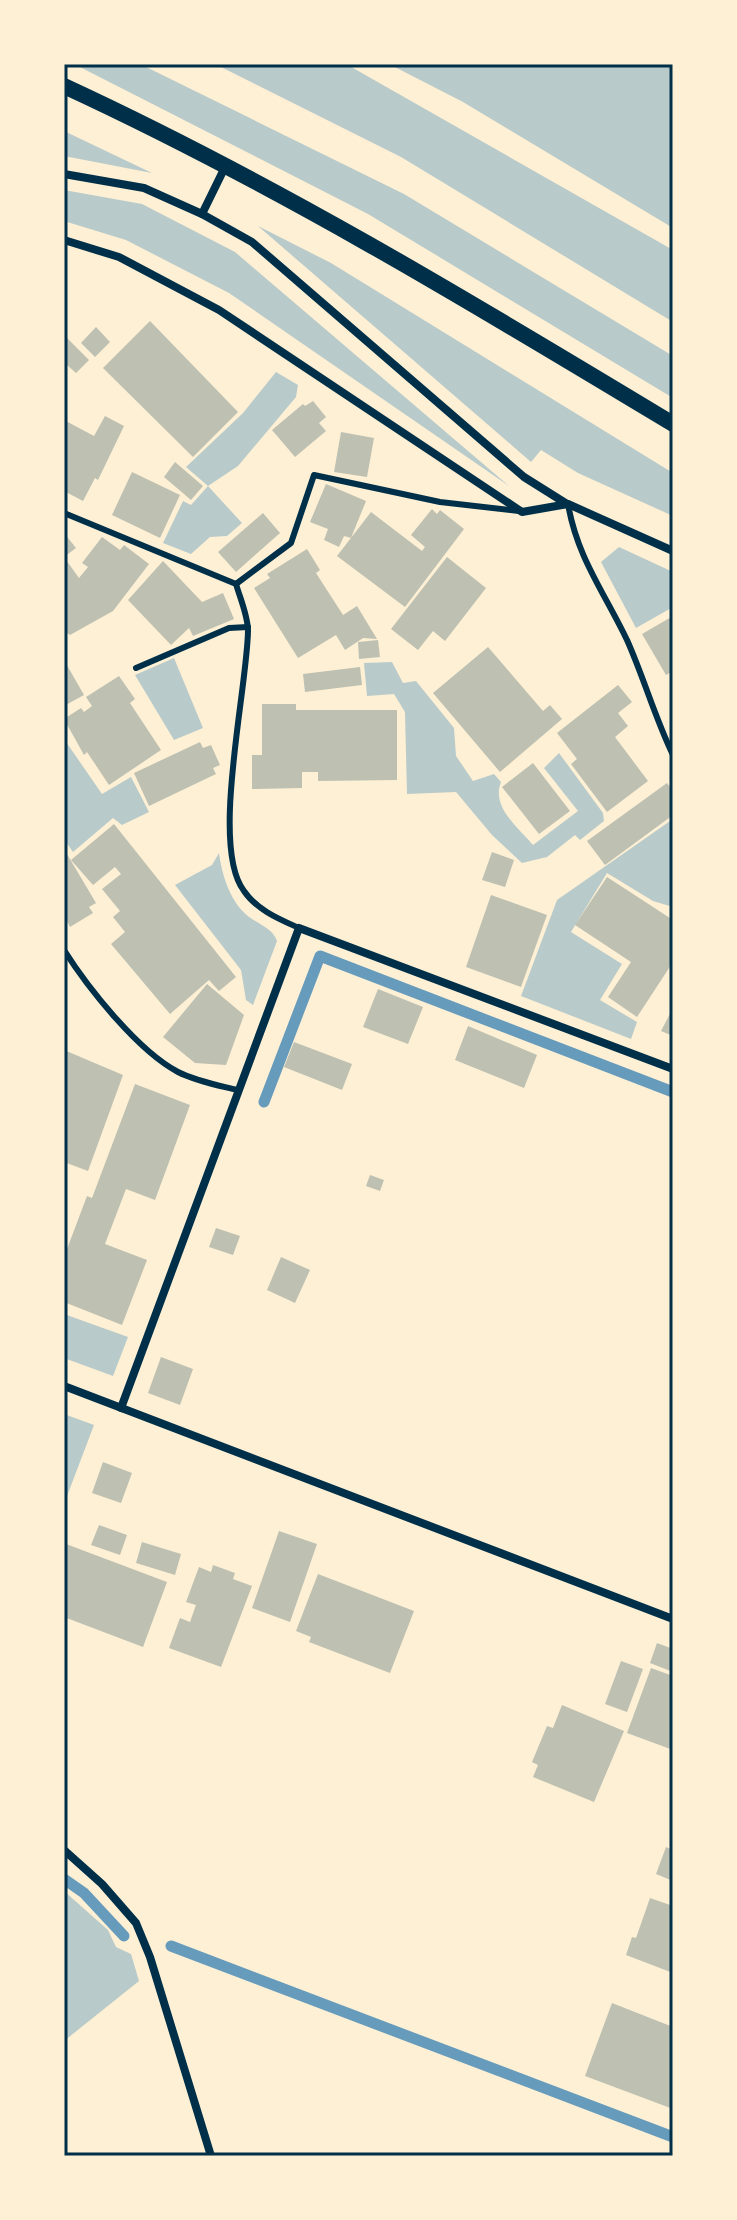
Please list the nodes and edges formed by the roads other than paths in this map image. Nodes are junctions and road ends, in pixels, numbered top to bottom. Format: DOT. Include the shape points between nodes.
graph roads {
  1 [pos="64,86"];
  2 [pos="227,164"];
  3 [pos="64,174"];
  4 [pos="202,214"];
  5 [pos="64,240"];
  6 [pos="673,424"];
  7 [pos="568,504"];
  8 [pos="522,512"];
  9 [pos="64,513"];
  10 [pos="673,551"];
  11 [pos="236,584"];
  12 [pos="248,627"];
  13 [pos="136,668"];
  14 [pos="673,755"];
  15 [pos="299,928"];
  16 [pos="64,950"];
  17 [pos="673,1069"];
  18 [pos="237,1090"];
  19 [pos="64,1386"];
  20 [pos="121,1408"];
  21 [pos="673,1619"];
  22 [pos="64,1850"];
  23 [pos="211,2156"];
  1 -- 2 [label="main road"];
  2 -- 4 [label="street"];
  2 -- 6 [label="main road" via="391,254"];
  3 -- 4 [label="street" via="144,188"];
  4 -- 7 [label="street" via="252,242 524,477"];
  5 -- 8 [label="street" via="119,257 219,310"];
  7 -- 8 [label="street"];
  7 -- 10 [label="street"];
  7 -- 14 [label="lane" via="574,539 628,642"];
  8 -- 11 [label="lane" via="440,502 314,475 291,543"];
  9 -- 11 [label="lane"];
  11 -- 12 [label="lane"];
  12 -- 13 [label="lane" via="229,628"];
  12 -- 15 [label="lane" via="228,828 231,863 243,891 268,914"];
  15 -- 17 [label="street"];
  15 -- 18 [label="street"];
  16 -- 18 [label="lane" via="158,1059 198,1080"];
  18 -- 20 [label="street"];
  19 -- 20 [label="street"];
  20 -- 21 [label="street"];
  22 -- 23 [label="street" via="136,1923"];
}
